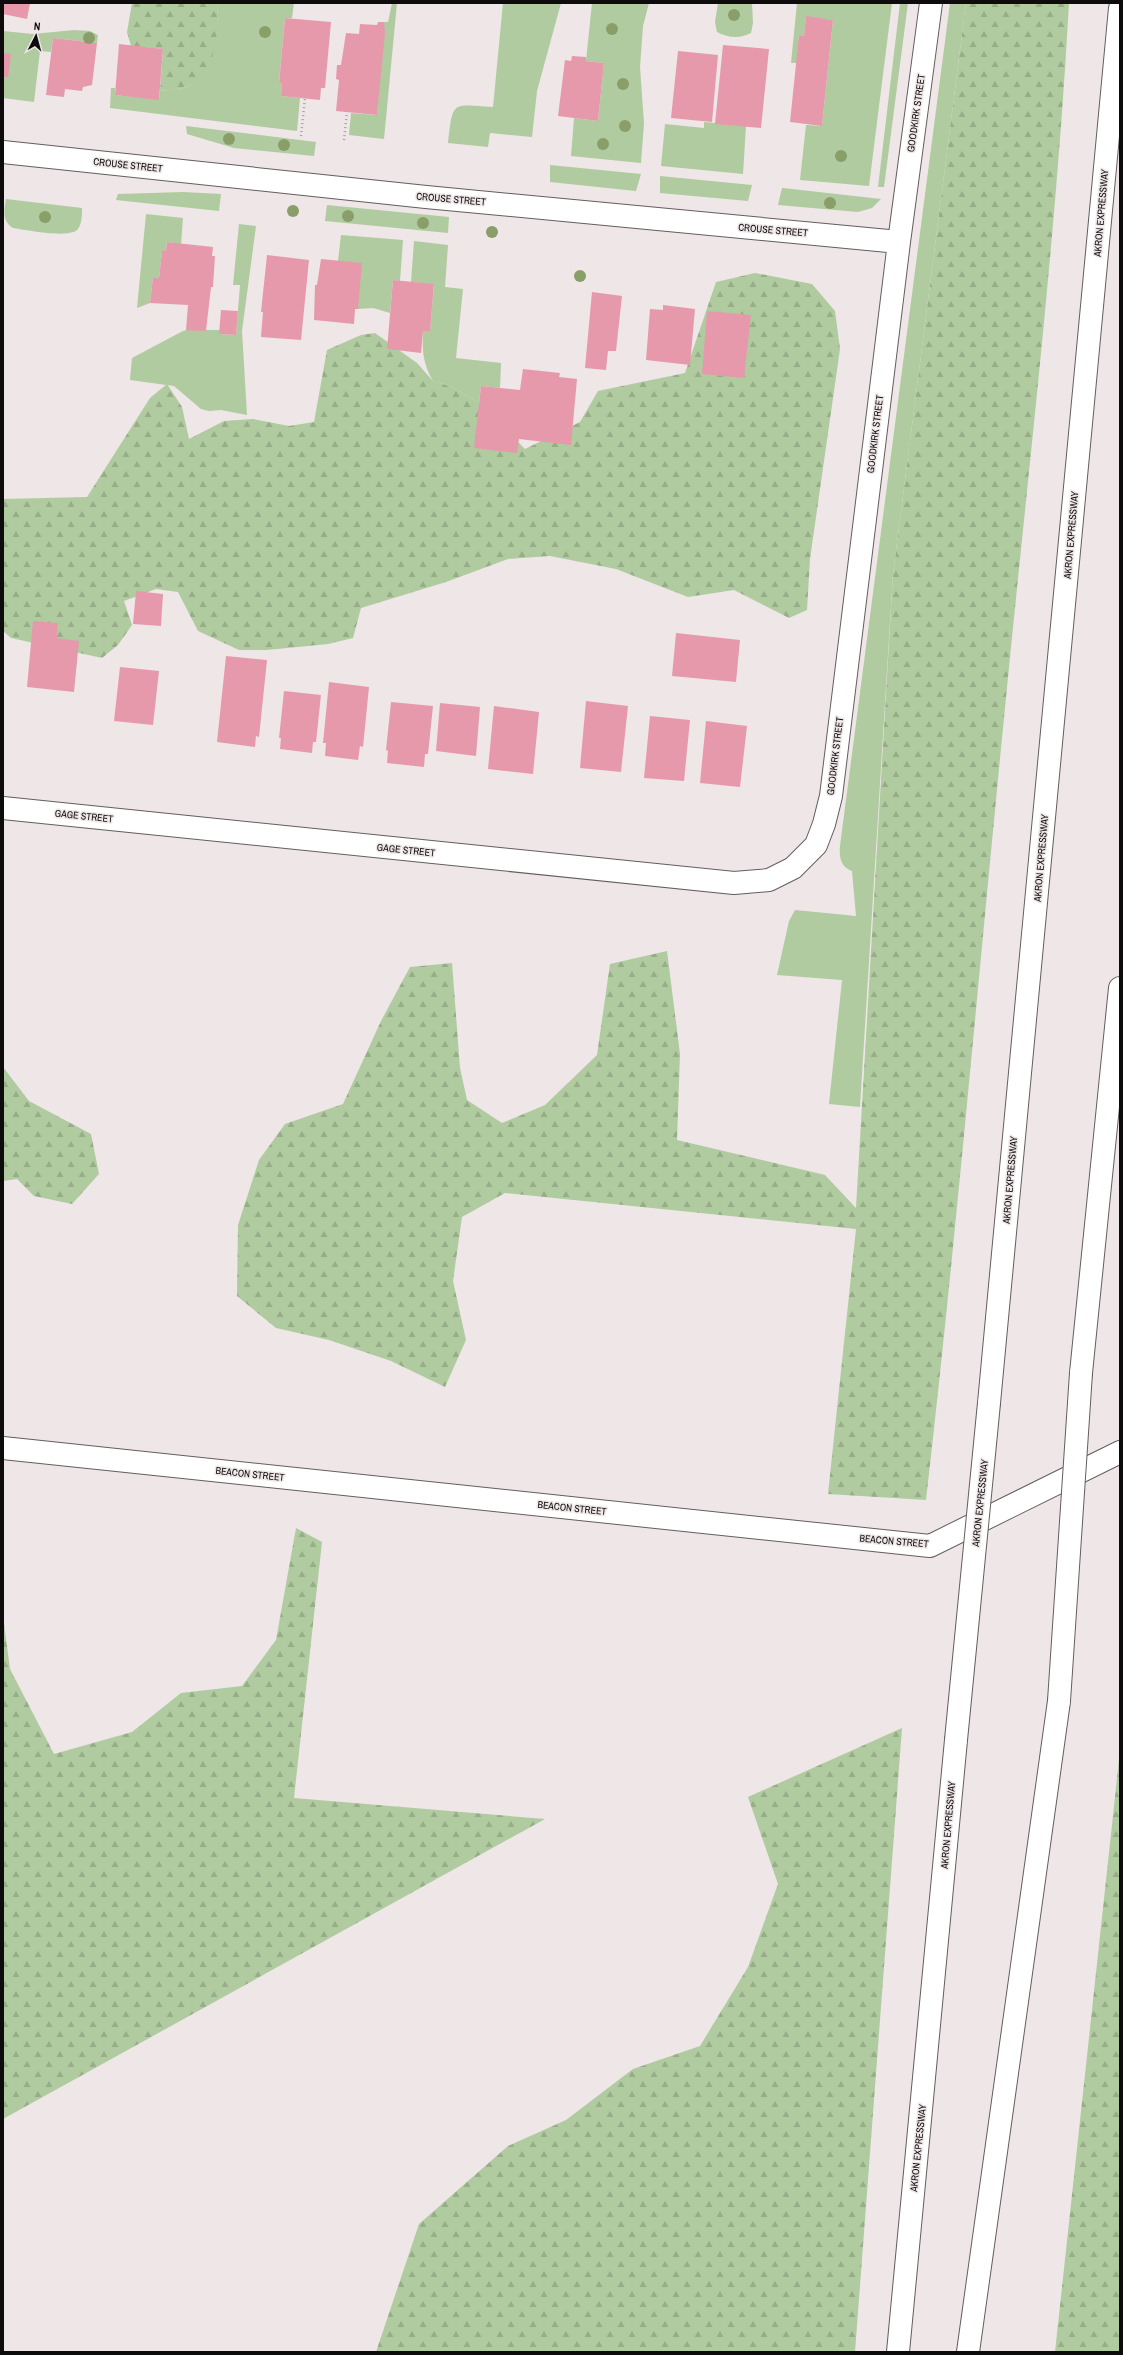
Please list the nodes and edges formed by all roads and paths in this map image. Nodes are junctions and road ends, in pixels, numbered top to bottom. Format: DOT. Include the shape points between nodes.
graph roads {
  1 [pos="931,3"];
  2 [pos="1120,8"];
  3 [pos="305,98"];
  4 [pos="347,112"];
  5 [pos="301,136"];
  6 [pos="344,140"];
  7 [pos="3,152"];
  8 [pos="899,242"];
  9 [pos="3,808"];
  10 [pos="802,859"];
  11 [pos="1120,988"];
  12 [pos="3,1448"];
  13 [pos="1120,1452"];
  14 [pos="898,2352"];
  15 [pos="968,2352"];
  1 -- 8 [label="main road, GOODKIRK STREET"];
  2 -- 14 [label="main road, AKRON EXPRESSWAY, bridge"];
  3 -- 5 [label="path"];
  4 -- 6 [label="path"];
  7 -- 8 [label="main road, CROUSE STREET" via="426,197"];
  8 -- 10 [label="main road, GOODKIRK STREET" via="831,796 816,845"];
  9 -- 10 [label="main road, GAGE STREET" via="734,883 769,880 793,868"];
  11 -- 15 [label="main road, bridge" via="1081,1373 1059,1701"];
  12 -- 13 [label="main road, BEACON STREET" via="930,1546"];
}
